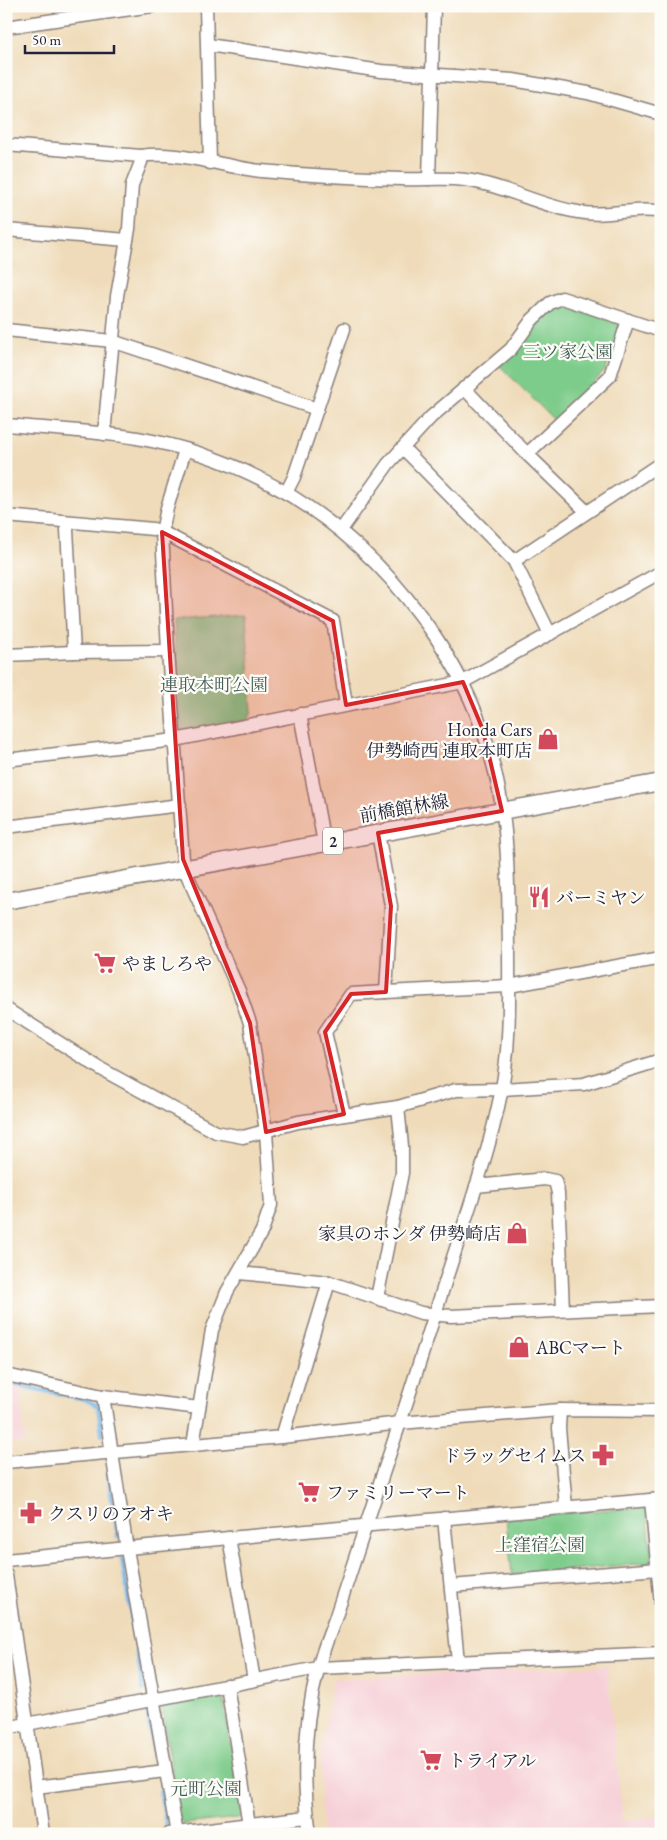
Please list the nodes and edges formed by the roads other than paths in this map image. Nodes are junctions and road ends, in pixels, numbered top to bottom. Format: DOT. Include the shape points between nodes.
graph roads {
  1 [pos="152,6"];
  2 [pos="206,6"];
  3 [pos="434,6"];
  4 [pos="6,27"];
  5 [pos="208,45"];
  6 [pos="432,74"];
  7 [pos="661,114"];
  8 [pos="6,145"];
  9 [pos="141,156"];
  10 [pos="210,163"];
  11 [pos="428,179"];
  12 [pos="661,211"];
  13 [pos="6,230"];
  14 [pos="126,240"];
  15 [pos="628,320"];
  16 [pos="344,329"];
  17 [pos="6,330"];
  18 [pos="661,331"];
  19 [pos="112,341"];
  20 [pos="464,388"];
  21 [pos="317,409"];
  22 [pos="6,426"];
  23 [pos="104,434"];
  24 [pos="403,448"];
  25 [pos="185,450"];
  26 [pos="528,454"];
  27 [pos="661,463"];
  28 [pos="286,493"];
  29 [pos="587,512"];
  30 [pos="6,516"];
  31 [pos="68,522"];
  32 [pos="341,530"];
  33 [pos="162,532"];
  34 [pos="514,561"];
  35 [pos="661,572"];
  36 [pos="550,634"];
  37 [pos="168,651"];
  38 [pos="74,652"];
  39 [pos="6,656"];
  40 [pos="463,682"];
  41 [pos="346,705"];
  42 [pos="300,714"];
  43 [pos="175,740"];
  44 [pos="6,760"];
  45 [pos="661,782"];
  46 [pos="180,805"];
  47 [pos="502,810"];
  48 [pos="6,827"];
  49 [pos="378,833"];
  50 [pos="324,843"];
  51 [pos="185,868"];
  52 [pos="6,901"];
  53 [pos="661,958"];
  54 [pos="509,986"];
  55 [pos="386,992"];
  56 [pos="7,1011"];
  57 [pos="661,1060"];
  58 [pos="502,1090"];
  59 [pos="398,1107"];
  60 [pos="344,1114"];
  61 [pos="266,1132"];
  62 [pos="476,1186"];
  63 [pos="238,1273"];
  64 [pos="329,1282"];
  65 [pos="377,1298"];
  66 [pos="661,1306"];
  67 [pos="563,1310"];
  68 [pos="435,1315"];
  69 [pos="6,1375"];
  70 [pos="103,1396"];
  71 [pos="200,1408"];
  72 [pos="560,1410"];
  73 [pos="661,1410"];
  74 [pos="400,1423"];
  75 [pos="282,1437"];
  76 [pos="193,1445"];
  77 [pos="111,1453"];
  78 [pos="6,1462"];
  79 [pos="656,1500"];
  80 [pos="566,1507"];
  81 [pos="444,1518"];
  82 [pos="366,1525"];
  83 [pos="229,1538"];
  84 [pos="127,1549"];
  85 [pos="6,1560"];
  86 [pos="658,1569"];
  87 [pos="6,1575"];
  88 [pos="451,1586"];
  89 [pos="661,1604"];
  90 [pos="661,1652"];
  91 [pos="458,1662"];
  92 [pos="318,1668"];
  93 [pos="254,1680"];
  94 [pos="227,1685"];
  95 [pos="153,1700"];
  96 [pos="27,1724"];
  97 [pos="6,1728"];
  98 [pos="165,1771"];
  99 [pos="36,1787"];
  100 [pos="307,1817"];
  101 [pos="249,1824"];
  102 [pos="174,1833"];
  103 [pos="43,1834"];
  104 [pos="310,1834"];
  1 -- 4 [label="street"];
  2 -- 5 [label="street"];
  3 -- 6 [label="street"];
  5 -- 6 [label="street" via="380,71"];
  5 -- 10 [label="street"];
  6 -- 7 [label="street" via="528,82 596,95"];
  6 -- 11 [label="street"];
  8 -- 9 [label="street"];
  9 -- 10 [label="street" via="179,156"];
  9 -- 14 [label="street" via="132,185"];
  10 -- 11 [label="street" via="271,172"];
  11 -- 12 [label="street" via="493,185 579,213"];
  13 -- 14 [label="street"];
  14 -- 19 [label="street"];
  15 -- 18 [label="street"];
  15 -- 20 [label="street" via="562,298 550,302 511,349"];
  15 -- 26 [label="street" via="610,376"];
  16 -- 21 [label="street"];
  17 -- 19 [label="street"];
  19 -- 21 [label="street"];
  19 -- 23 [label="street"];
  20 -- 24 [label="street" via="430,417"];
  20 -- 26 [label="street"];
  21 -- 28 [label="street"];
  22 -- 23 [label="street"];
  23 -- 25 [label="street"];
  24 -- 32 [label="street"];
  24 -- 34 [label="street"];
  25 -- 28 [label="street" via="231,466"];
  25 -- 33 [label="street"];
  26 -- 29 [label="street"];
  27 -- 29 [label="street"];
  28 -- 32 [label="street"];
  29 -- 34 [label="street"];
  30 -- 31 [label="street"];
  31 -- 33 [label="street"];
  31 -- 38 [label="street"];
  32 -- 40 [label="street" via="412,603"];
  33 -- 37 [label="street"];
  33 -- 41 [label="street" via="333,621"];
  34 -- 36 [label="street"];
  35 -- 36 [label="street"];
  36 -- 40 [label="street"];
  37 -- 38 [label="street"];
  37 -- 43 [label="street"];
  38 -- 39 [label="street"];
  40 -- 41 [label="street"];
  40 -- 47 [label="street" via="493,764"];
  41 -- 42 [label="street"];
  42 -- 43 [label="street"];
  42 -- 50 [label="street"];
  43 -- 44 [label="street"];
  43 -- 46 [label="street"];
  45 -- 47 [label="main road, 前橋館林線 / 2"];
  46 -- 48 [label="street"];
  46 -- 51 [label="street"];
  47 -- 49 [label="main road, 前橋館林線 / 2"];
  47 -- 54 [label="street" via="507,863"];
  49 -- 50 [label="main road, 前橋館林線 / 2"];
  49 -- 55 [label="street" via="391,906"];
  50 -- 51 [label="main road, 前橋館林線 / 2"];
  51 -- 52 [label="main road, 前橋館林線 / 2"];
  51 -- 61 [label="street" via="250,1022"];
  53 -- 54 [label="street"];
  54 -- 55 [label="street"];
  54 -- 58 [label="street"];
  55 -- 60 [label="street" via="351,994 325,1032"];
  56 -- 61 [label="street" via="101,1070 216,1132 243,1137"];
  57 -- 58 [label="street" via="584,1084"];
  58 -- 59 [label="street" via="456,1090"];
  58 -- 62 [label="street"];
  59 -- 60 [label="street"];
  59 -- 65 [label="street" via="402,1173"];
  60 -- 61 [label="street" via="298,1122"];
  61 -- 63 [label="street" via="271,1205 262,1231"];
  62 -- 67 [label="street" via="555,1181"];
  62 -- 68 [label="street"];
  63 -- 64 [label="street"];
  63 -- 71 [label="street" via="212,1330"];
  64 -- 65 [label="street"];
  64 -- 75 [label="street"];
  65 -- 68 [label="street"];
  66 -- 67 [label="street"];
  67 -- 68 [label="street"];
  68 -- 74 [label="street"];
  69 -- 70 [label="street"];
  70 -- 71 [label="street"];
  70 -- 77 [label="street"];
  71 -- 76 [label="street"];
  72 -- 73 [label="street"];
  72 -- 74 [label="street"];
  72 -- 80 [label="street"];
  74 -- 75 [label="street"];
  74 -- 82 [label="street"];
  75 -- 76 [label="street"];
  76 -- 77 [label="street"];
  77 -- 78 [label="street"];
  77 -- 84 [label="street"];
  79 -- 80 [label="street"];
  79 -- 86 [label="street"];
  80 -- 81 [label="street"];
  81 -- 82 [label="street"];
  81 -- 88 [label="street"];
  82 -- 83 [label="street"];
  82 -- 92 [label="street"];
  83 -- 84 [label="street"];
  83 -- 93 [label="street"];
  84 -- 85 [label="street"];
  84 -- 95 [label="street"];
  86 -- 88 [label="street"];
  86 -- 89 [label="street"];
  87 -- 96 [label="street"];
  88 -- 91 [label="street"];
  90 -- 91 [label="street"];
  91 -- 92 [label="street"];
  92 -- 93 [label="street"];
  92 -- 100 [label="street" via="305,1754"];
  93 -- 94 [label="street"];
  94 -- 95 [label="street"];
  94 -- 101 [label="street"];
  95 -- 96 [label="street"];
  95 -- 98 [label="street"];
  96 -- 97 [label="street"];
  96 -- 99 [label="street"];
  98 -- 99 [label="street"];
  98 -- 102 [label="street"];
  99 -- 103 [label="street"];
  100 -- 101 [label="street"];
  100 -- 104 [label="street"];
  101 -- 102 [label="street"];
}
